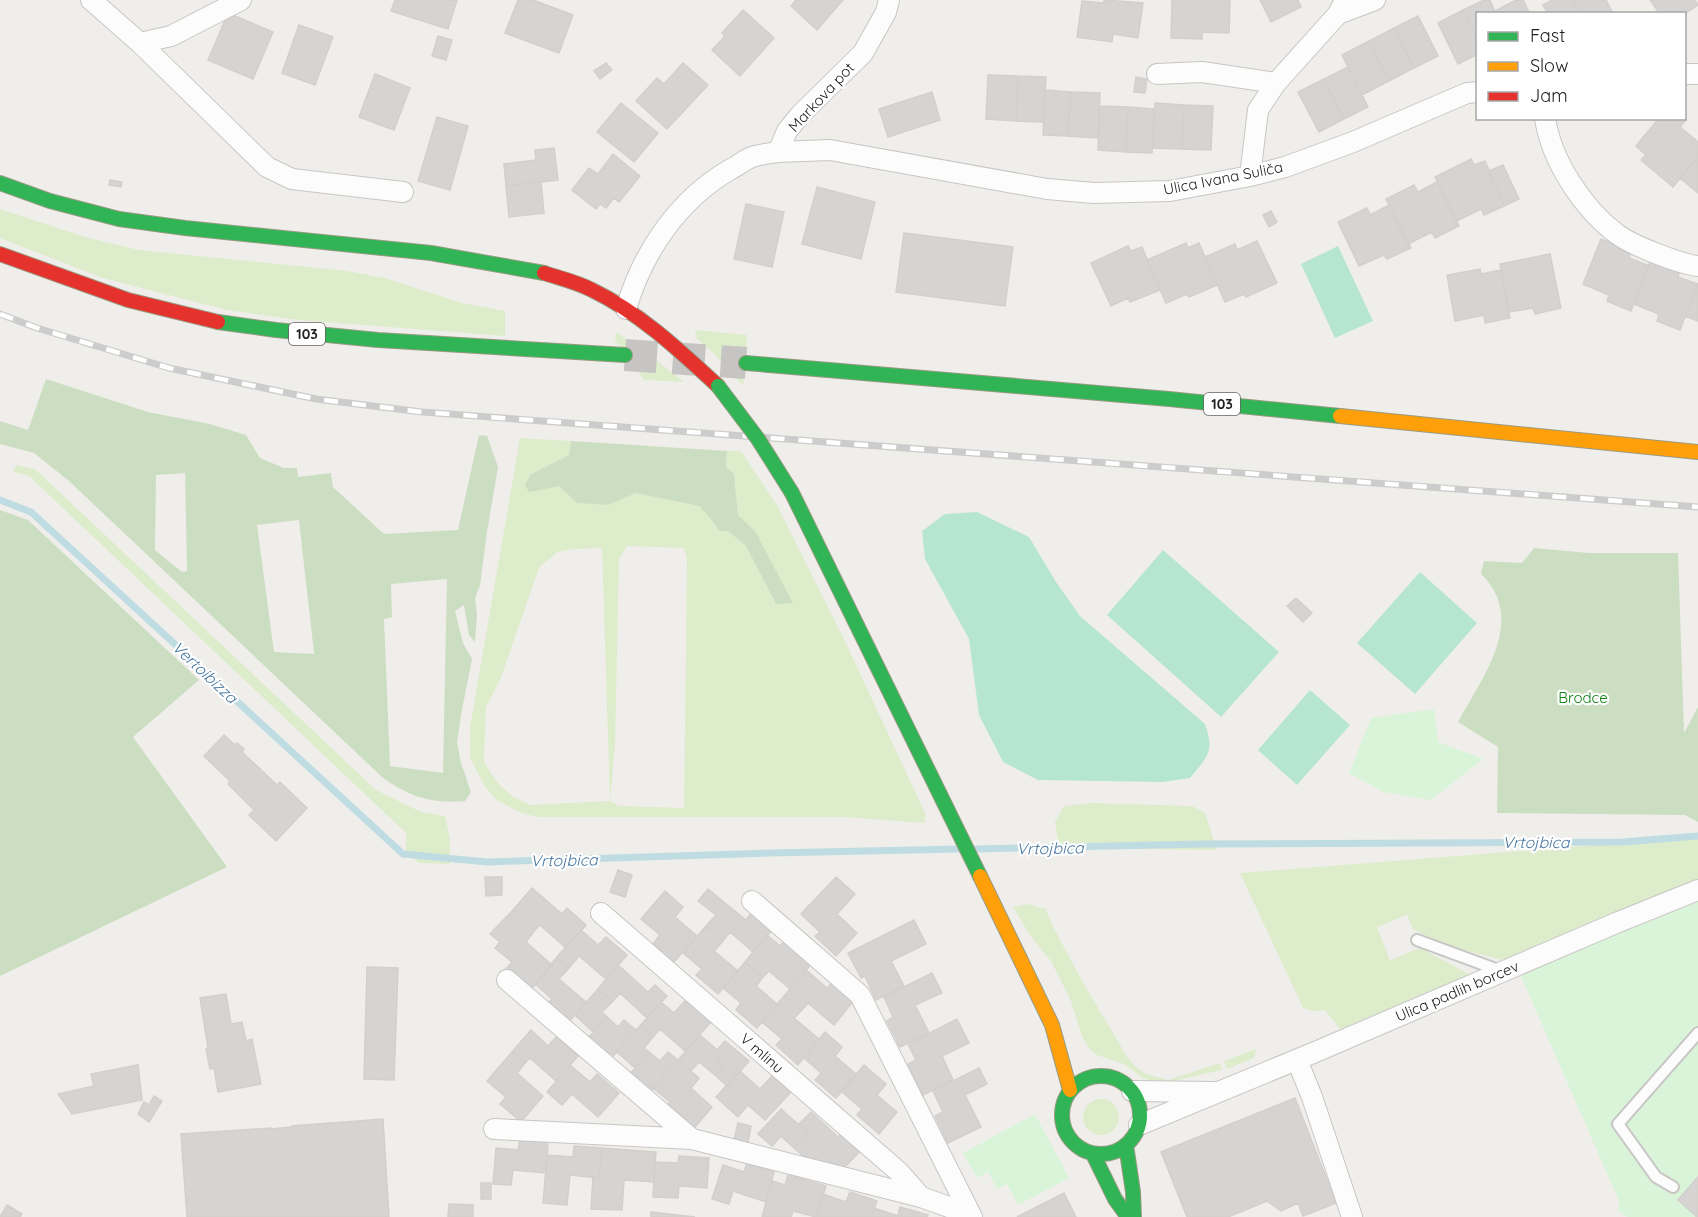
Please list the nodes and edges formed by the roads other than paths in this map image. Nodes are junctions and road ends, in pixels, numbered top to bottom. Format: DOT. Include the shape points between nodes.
graph roads {
  1 [pos="92,0"];
  2 [pos="241,0"];
  3 [pos="889,0"];
  4 [pos="1375,0"];
  5 [pos="1342,7"];
  6 [pos="140,44"];
  7 [pos="1157,74"];
  8 [pos="1276,83"];
  9 [pos="1476,92"];
  10 [pos="1545,120"];
  11 [pos="778,152"];
  12 [pos="1250,176"];
  13 [pos="0,183"];
  14 [pos="403,192"];
  15 [pos="0,254"];
  16 [pos="1698,267"];
  17 [pos="626,309"];
  18 [pos="625,355"];
  19 [pos="746,363"];
  20 [pos="1698,452"];
  21 [pos="1698,890"];
  22 [pos="752,901"];
  23 [pos="601,913"];
  24 [pos="1417,940"];
  25 [pos="1503,971"];
  26 [pos="507,980"];
  27 [pos="1052,1024"];
  28 [pos="1698,1033"];
  29 [pos="1074,1050"];
  30 [pos="1297,1060"];
  31 [pos="1070,1090"];
  32 [pos="1132,1091"];
  33 [pos="1216,1092"];
  34 [pos="1139,1125"];
  35 [pos="494,1129"];
  36 [pos="692,1139"];
  37 [pos="1126,1145"];
  38 [pos="1093,1154"];
  39 [pos="1673,1187"];
  40 [pos="921,1197"];
  41 [pos="972,1216"];
  42 [pos="1128,1217"];
  43 [pos="1134,1217"];
  44 [pos="1352,1217"];
  1 -- 6 [label="street"];
  2 -- 6 [label="street" via="171,36"];
  3 -- 11 [label="street, Markova pot" via="863,53 800,115"];
  4 -- 5 [label="street"];
  5 -- 8 [label="street"];
  6 -- 14 [label="street" via="267,167 292,179"];
  7 -- 8 [label="street" via="1202,72"];
  8 -- 12 [label="street" via="1258,110"];
  9 -- 12 [label="street, Ulica Ivana Suliča" via="1305,160"];
  10 -- 16 [label="street" via="1548,138 1579,196 1617,234"];
  11 -- 12 [label="street, Ulica Ivana Suliča" via="830,150 1047,189 1094,193 1170,191"];
  11 -- 17 [label="street" via="754,156 689,200 659,237 640,269"];
  13 -- 17 [label="street" via="119,219 431,252 523,267 591,289"];
  15 -- 18 [label="street, 103" via="133,302 210,321 383,341"];
  17 -- 27 [label="street, bridge" via="672,343 718,386 758,439 792,494"];
  19 -- 20 [label="street, 103" via="1170,399"];
  21 -- 25 [label="street, Ulica padlih borcev"];
  22 -- 41 [label="street, V mlinu" via="860,995"];
  23 -- 40 [label="street, V mlinu" via="899,1172"];
  24 -- 25 [label="lane"];
  25 -- 30 [label="street, Ulica padlih borcev"];
  26 -- 36 [label="street, V mlinu"];
  27 -- 29 [label="street"];
  27 -- 31 [label="street"];
  28 -- 39 [label="lane" via="1618,1124 1656,1177"];
  30 -- 33 [label="street, Ulica padlih borcev"];
  30 -- 44 [label="street"];
  31 -- 32 [label="street" via="1094,1071 1117,1079"];
  31 -- 38 [label="street" via="1061,1111 1062,1123 1072,1143"];
  32 -- 33 [label="street, Ulica padlih borcev"];
  32 -- 34 [label="street" via="1138,1102"];
  33 -- 34 [label="street, Ulica padlih borcev"];
  34 -- 37 [label="street"];
  35 -- 36 [label="street, V mlinu"];
  36 -- 40 [label="street, V mlinu"];
  37 -- 38 [label="street" via="1116,1151"];
  37 -- 43 [label="street"];
  38 -- 42 [label="street"];
  40 -- 41 [label="street, V mlinu"];
}
